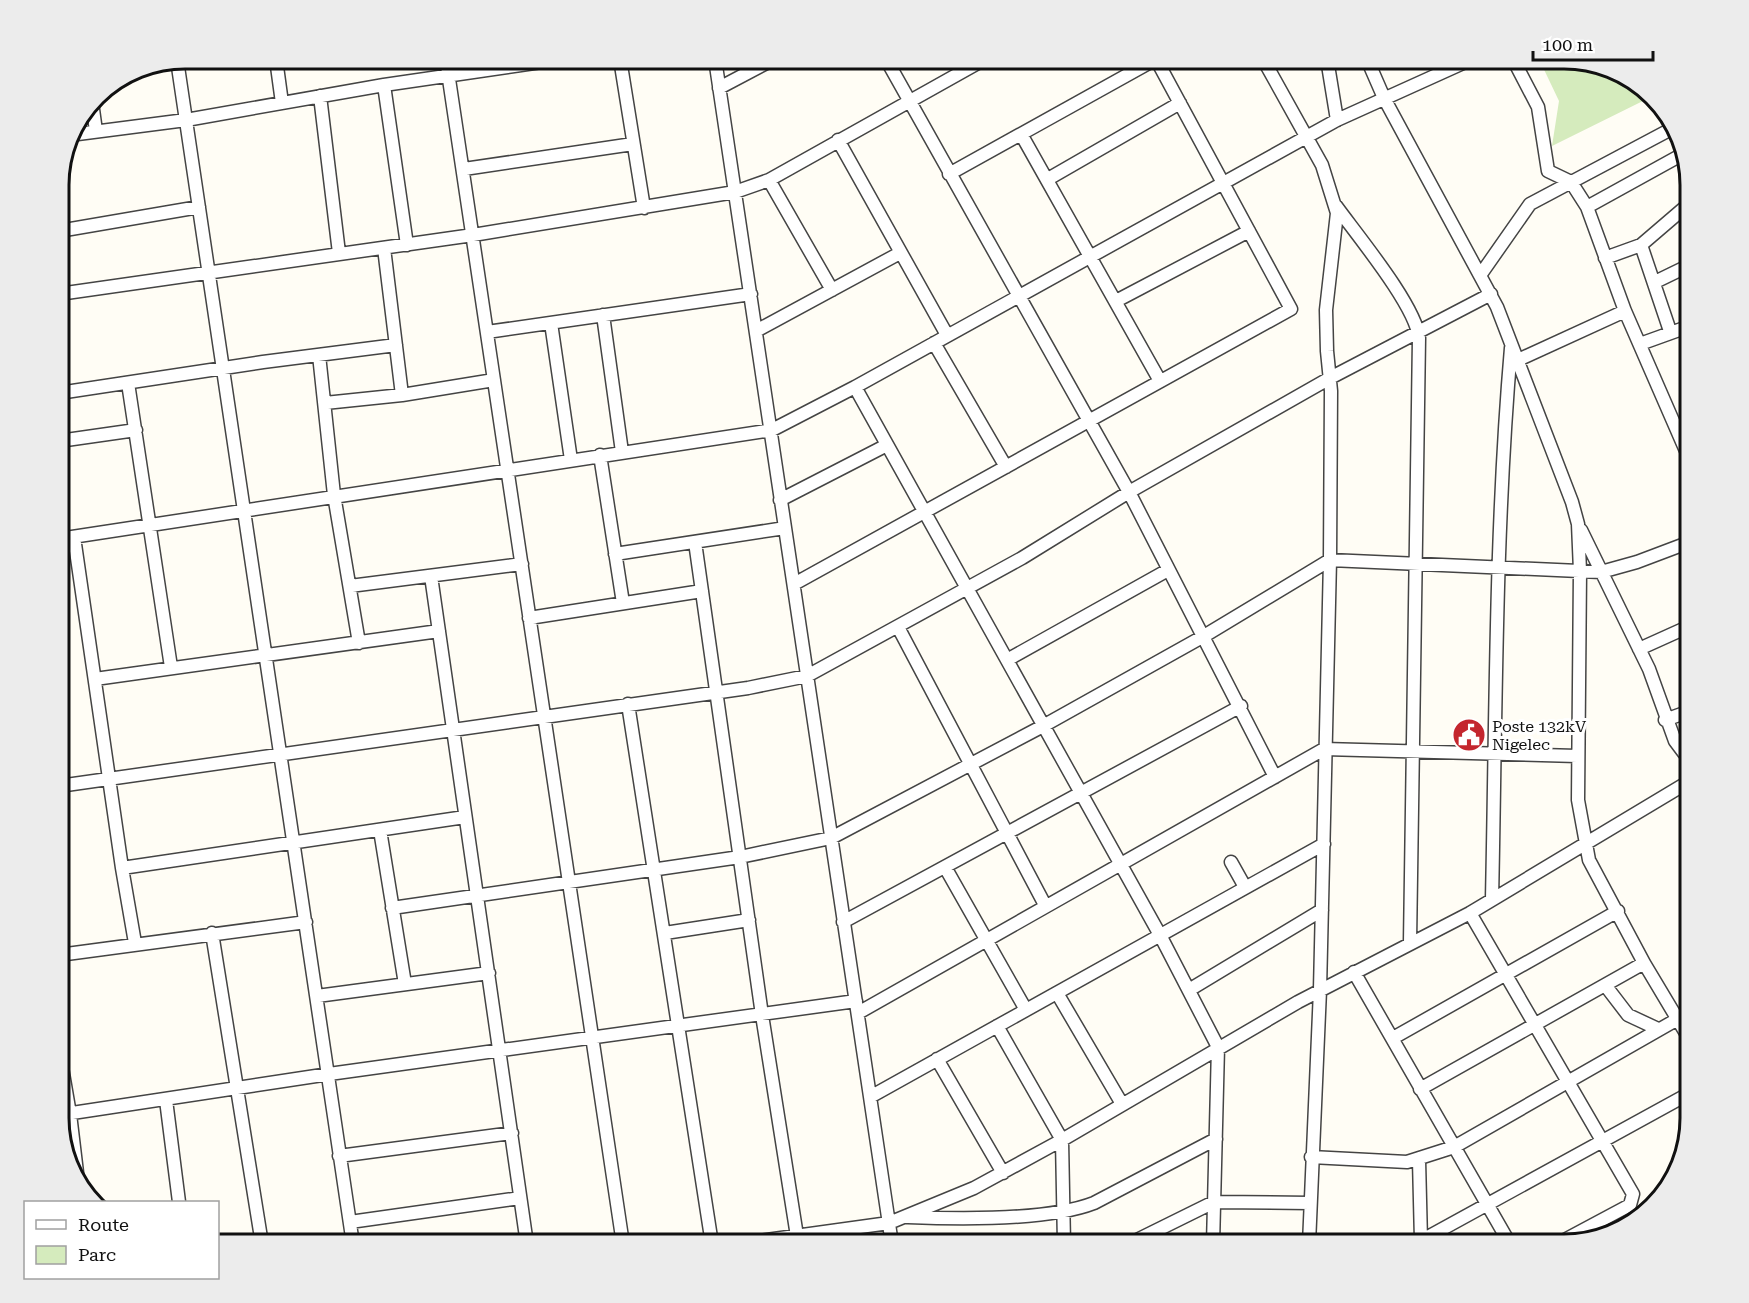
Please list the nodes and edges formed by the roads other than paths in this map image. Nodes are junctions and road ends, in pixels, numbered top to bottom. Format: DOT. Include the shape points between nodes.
graph roads {
  1 [pos="178,69"];
  2 [pos="277,69"];
  3 [pos="448,69"];
  4 [pos="489,69"];
  5 [pos="622,69"];
  6 [pos="716,69"];
  7 [pos="754,69"];
  8 [pos="892,69"];
  9 [pos="966,69"];
  10 [pos="1138,69"];
  11 [pos="1161,69"];
  12 [pos="1269,69"];
  13 [pos="1329,69"];
  14 [pos="1372,69"];
  15 [pos="1448,69"];
  16 [pos="1518,69"];
  17 [pos="449,75"];
  18 [pos="384,85"];
  19 [pos="719,88"];
  20 [pos="320,96"];
  21 [pos="1384,98"];
  22 [pos="909,101"];
  23 [pos="282,103"];
  24 [pos="1180,103"];
  25 [pos="94,115"];
  26 [pos="186,120"];
  27 [pos="1337,120"];
  28 [pos="96,130"];
  29 [pos="1666,132"];
  30 [pos="82,133"];
  31 [pos="1021,134"];
  32 [pos="1307,137"];
  33 [pos="838,140"];
  34 [pos="633,144"];
  35 [pos="1677,158"];
  36 [pos="464,169"];
  37 [pos="949,174"];
  38 [pos="1048,179"];
  39 [pos="769,180"];
  40 [pos="1571,182"];
  41 [pos="1224,183"];
  42 [pos="735,192"];
  43 [pos="1336,206"];
  44 [pos="199,207"];
  45 [pos="1587,207"];
  46 [pos="644,208"];
  47 [pos="1680,212"];
  48 [pos="69,229"];
  49 [pos="1249,231"];
  50 [pos="473,235"];
  51 [pos="407,245"];
  52 [pos="1641,245"];
  53 [pos="384,248"];
  54 [pos="339,253"];
  55 [pos="900,253"];
  56 [pos="1090,255"];
  57 [pos="1605,258"];
  58 [pos="1680,270"];
  59 [pos="208,272"];
  60 [pos="1481,274"];
  61 [pos="1655,282"];
  62 [pos="832,290"];
  63 [pos="69,293"];
  64 [pos="751,294"];
  65 [pos="1491,294"];
  66 [pos="1017,296"];
  67 [pos="1116,301"];
  68 [pos="1625,311"];
  69 [pos="603,315"];
  70 [pos="551,323"];
  71 [pos="1680,329"];
  72 [pos="756,331"];
  73 [pos="487,332"];
  74 [pos="1418,332"];
  75 [pos="1670,332"];
  76 [pos="947,335"];
  77 [pos="1511,341"];
  78 [pos="934,343"];
  79 [pos="1640,344"];
  80 [pos="396,345"];
  81 [pos="319,355"];
  82 [pos="1518,360"];
  83 [pos="222,369"];
  84 [pos="1330,378"];
  85 [pos="494,380"];
  86 [pos="1160,381"];
  87 [pos="128,383"];
  88 [pos="855,387"];
  89 [pos="69,392"];
  90 [pos="402,395"];
  91 [pos="325,403"];
  92 [pos="1090,421"];
  93 [pos="136,430"];
  94 [pos="772,430"];
  95 [pos="1680,437"];
  96 [pos="69,440"];
  97 [pos="887,445"];
  98 [pos="622,452"];
  99 [pos="600,456"];
  100 [pos="571,460"];
  101 [pos="1006,467"];
  102 [pos="508,470"];
  103 [pos="1129,492"];
  104 [pos="333,495"];
  105 [pos="780,500"];
  106 [pos="243,511"];
  107 [pos="924,513"];
  108 [pos="1578,524"];
  109 [pos="150,525"];
  110 [pos="785,528"];
  111 [pos="74,537"];
  112 [pos="69,538"];
  113 [pos="695,542"];
  114 [pos="1680,545"];
  115 [pos="615,554"];
  116 [pos="1330,560"];
  117 [pos="1416,563"];
  118 [pos="522,564"];
  119 [pos="1498,567"];
  120 [pos="1168,570"];
  121 [pos="1580,571"];
  122 [pos="1601,572"];
  123 [pos="431,576"];
  124 [pos="794,584"];
  125 [pos="350,586"];
  126 [pos="968,588"];
  127 [pos="702,591"];
  128 [pos="622,603"];
  129 [pos="529,618"];
  130 [pos="898,627"];
  131 [pos="439,631"];
  132 [pos="1680,631"];
  133 [pos="1204,636"];
  134 [pos="359,643"];
  135 [pos="1639,649"];
  136 [pos="265,656"];
  137 [pos="1007,660"];
  138 [pos="171,667"];
  139 [pos="807,676"];
  140 [pos="95,679"];
  141 [pos="717,692"];
  142 [pos="628,704"];
  143 [pos="1241,706"];
  144 [pos="1680,715"];
  145 [pos="544,717"];
  146 [pos="1665,720"];
  147 [pos="1043,726"];
  148 [pos="452,731"];
  149 [pos="1680,748"];
  150 [pos="1324,749"];
  151 [pos="1412,751"];
  152 [pos="279,754"];
  153 [pos="1494,755"];
  154 [pos="1577,756"];
  155 [pos="970,764"];
  156 [pos="1275,777"];
  157 [pos="108,778"];
  158 [pos="69,784"];
  159 [pos="1680,788"];
  160 [pos="1080,793"];
  161 [pos="465,817"];
  162 [pos="380,830"];
  163 [pos="1007,833"];
  164 [pos="831,838"];
  165 [pos="292,840"];
  166 [pos="1324,844"];
  167 [pos="1584,844"];
  168 [pos="740,857"];
  169 [pos="1231,862"];
  170 [pos="1120,864"];
  171 [pos="945,867"];
  172 [pos="122,868"];
  173 [pos="655,870"];
  174 [pos="568,881"];
  175 [pos="1245,887"];
  176 [pos="478,896"];
  177 [pos="1492,899"];
  178 [pos="1045,905"];
  179 [pos="392,908"];
  180 [pos="1322,910"];
  181 [pos="1618,911"];
  182 [pos="1470,913"];
  183 [pos="749,920"];
  184 [pos="306,922"];
  185 [pos="843,922"];
  186 [pos="212,933"];
  187 [pos="665,933"];
  188 [pos="1160,935"];
  189 [pos="986,939"];
  190 [pos="135,943"];
  191 [pos="1410,944"];
  192 [pos="69,953"];
  193 [pos="1644,963"];
  194 [pos="1354,972"];
  195 [pos="489,973"];
  196 [pos="1506,973"];
  197 [pos="405,984"];
  198 [pos="1605,985"];
  199 [pos="1189,990"];
  200 [pos="1320,990"];
  201 [pos="1057,993"];
  202 [pos="317,996"];
  203 [pos="857,1007"];
  204 [pos="1026,1010"];
  205 [pos="762,1015"];
  206 [pos="1678,1019"];
  207 [pos="1680,1022"];
  208 [pos="1534,1024"];
  209 [pos="680,1025"];
  210 [pos="997,1026"];
  211 [pos="1658,1029"];
  212 [pos="592,1037"];
  213 [pos="1393,1038"];
  214 [pos="1218,1047"];
  215 [pos="499,1050"];
  216 [pos="937,1059"];
  217 [pos="329,1074"];
  218 [pos="1567,1082"];
  219 [pos="237,1088"];
  220 [pos="1420,1089"];
  221 [pos="870,1097"];
  222 [pos="1680,1098"];
  223 [pos="166,1100"];
  224 [pos="1122,1104"];
  225 [pos="69,1114"];
  226 [pos="512,1132"];
  227 [pos="1216,1139"];
  228 [pos="1062,1140"];
  229 [pos="1600,1141"];
  230 [pos="1455,1147"];
  231 [pos="339,1156"];
  232 [pos="1311,1157"];
  233 [pos="1419,1160"];
  234 [pos="1003,1173"];
  235 [pos="520,1198"];
  236 [pos="179,1201"];
  237 [pos="1214,1202"];
  238 [pos="1310,1203"];
  239 [pos="1488,1204"];
  240 [pos="1064,1211"];
  241 [pos="903,1217"];
  242 [pos="350,1222"];
  243 [pos="888,1223"];
  244 [pos="1593,1230"];
  245 [pos="260,1234"];
  246 [pos="352,1234"];
  247 [pos="525,1234"];
  248 [pos="621,1234"];
  249 [pos="710,1234"];
  250 [pos="797,1234"];
  251 [pos="811,1234"];
  252 [pos="890,1234"];
  253 [pos="1064,1234"];
  254 [pos="1149,1234"];
  255 [pos="1213,1234"];
  256 [pos="1309,1234"];
  257 [pos="1418,1234"];
  258 [pos="1434,1234"];
  259 [pos="1503,1234"];
  1 -- 26 [label="street"];
  2 -- 23 [label="street"];
  3 -- 17 [label="street"];
  4 -- 17 [label="street"];
  5 -- 34 [label="street"];
  6 -- 19 [label="street"];
  7 -- 19 [label="street"];
  8 -- 22 [label="street"];
  9 -- 22 [label="street"];
  10 -- 31 [label="street"];
  11 -- 24 [label="street"];
  12 -- 32 [label="street"];
  13 -- 27 [label="street"];
  14 -- 21 [label="street"];
  15 -- 21 [label="street"];
  16 -- 40 [label="street" via="1538,106 1548,171"];
  17 -- 18 [label="street"];
  17 -- 36 [label="street"];
  18 -- 20 [label="street"];
  18 -- 51 [label="street"];
  19 -- 42 [label="street"];
  20 -- 23 [label="street"];
  20 -- 54 [label="street"];
  21 -- 27 [label="street"];
  21 -- 60 [label="street"];
  22 -- 33 [label="street"];
  22 -- 37 [label="street"];
  23 -- 26 [label="street"];
  24 -- 38 [label="street"];
  24 -- 41 [label="street"];
  25 -- 28 [label="street"];
  26 -- 28 [label="street"];
  26 -- 44 [label="street"];
  27 -- 32 [label="street"];
  28 -- 30 [label="street"];
  29 -- 40 [label="street"];
  31 -- 37 [label="street"];
  31 -- 38 [label="street"];
  32 -- 41 [label="street"];
  32 -- 43 [label="street"];
  33 -- 39 [label="street"];
  33 -- 55 [label="street"];
  34 -- 36 [label="street"];
  34 -- 46 [label="street"];
  35 -- 45 [label="street"];
  36 -- 50 [label="street"];
  37 -- 66 [label="street"];
  38 -- 56 [label="street"];
  39 -- 42 [label="street"];
  39 -- 62 [label="street"];
  40 -- 45 [label="street"];
  40 -- 60 [label="street" via="1530,204"];
  41 -- 49 [label="street"];
  41 -- 56 [label="street"];
  42 -- 46 [label="street"];
  42 -- 64 [label="street"];
  43 -- 74 [label="street" via="1404,304"];
  43 -- 84 [label="street" via="1326,310"];
  44 -- 48 [label="street"];
  44 -- 59 [label="street"];
  45 -- 57 [label="street"];
  46 -- 50 [label="street"];
  47 -- 52 [label="street"];
  49 -- 67 [label="street"];
  49 -- 86 [label="street" via="1291,309"];
  50 -- 51 [label="street"];
  50 -- 73 [label="street"];
  51 -- 53 [label="street"];
  52 -- 57 [label="street"];
  52 -- 61 [label="street"];
  53 -- 54 [label="street"];
  53 -- 80 [label="street"];
  54 -- 59 [label="street"];
  55 -- 62 [label="street"];
  55 -- 76 [label="street"];
  56 -- 66 [label="street"];
  56 -- 67 [label="street"];
  57 -- 68 [label="street"];
  58 -- 61 [label="street"];
  59 -- 63 [label="street"];
  59 -- 83 [label="street"];
  60 -- 65 [label="street"];
  61 -- 75 [label="street"];
  62 -- 72 [label="street"];
  64 -- 69 [label="street"];
  64 -- 72 [label="street"];
  65 -- 74 [label="street"];
  65 -- 77 [label="street"];
  66 -- 76 [label="street"];
  66 -- 92 [label="street"];
  67 -- 86 [label="street"];
  68 -- 79 [label="street"];
  68 -- 82 [label="street"];
  69 -- 70 [label="street"];
  69 -- 98 [label="street"];
  70 -- 73 [label="street"];
  70 -- 100 [label="street"];
  71 -- 75 [label="street"];
  72 -- 94 [label="street"];
  73 -- 85 [label="street"];
  74 -- 84 [label="street"];
  74 -- 117 [label="street"];
  75 -- 79 [label="street"];
  76 -- 78 [label="street"];
  77 -- 82 [label="street"];
  77 -- 119 [label="street"];
  78 -- 88 [label="street"];
  78 -- 101 [label="street"];
  79 -- 95 [label="street"];
  80 -- 81 [label="street"];
  80 -- 90 [label="street"];
  81 -- 83 [label="street"];
  81 -- 91 [label="street"];
  82 -- 108 [label="street"];
  83 -- 87 [label="street"];
  83 -- 106 [label="street"];
  84 -- 103 [label="street"];
  84 -- 116 [label="street"];
  85 -- 90 [label="street"];
  85 -- 102 [label="street"];
  86 -- 92 [label="street"];
  87 -- 89 [label="street"];
  87 -- 93 [label="street"];
  88 -- 94 [label="street"];
  88 -- 97 [label="street"];
  90 -- 91 [label="street"];
  91 -- 104 [label="street"];
  92 -- 101 [label="street"];
  92 -- 103 [label="street"];
  93 -- 96 [label="street"];
  93 -- 109 [label="street"];
  94 -- 98 [label="street"];
  94 -- 105 [label="street"];
  97 -- 105 [label="street"];
  97 -- 107 [label="street"];
  98 -- 99 [label="street"];
  99 -- 100 [label="street"];
  99 -- 115 [label="street"];
  100 -- 102 [label="street"];
  101 -- 107 [label="street"];
  102 -- 104 [label="street"];
  102 -- 118 [label="street"];
  103 -- 120 [label="street"];
  103 -- 126 [label="street"];
  104 -- 106 [label="street"];
  104 -- 125 [label="street"];
  105 -- 110 [label="street"];
  106 -- 109 [label="street"];
  106 -- 136 [label="street"];
  107 -- 124 [label="street"];
  107 -- 126 [label="street"];
  108 -- 121 [label="street"];
  108 -- 122 [label="street"];
  109 -- 111 [label="street"];
  109 -- 138 [label="street"];
  110 -- 113 [label="street"];
  110 -- 124 [label="street"];
  111 -- 112 [label="street"];
  111 -- 140 [label="street"];
  113 -- 115 [label="street"];
  113 -- 127 [label="street"];
  114 -- 122 [label="street"];
  115 -- 128 [label="street"];
  116 -- 117 [label="street"];
  116 -- 133 [label="street"];
  116 -- 150 [label="street"];
  117 -- 119 [label="street"];
  117 -- 151 [label="street"];
  118 -- 123 [label="street"];
  118 -- 129 [label="street"];
  119 -- 121 [label="street"];
  119 -- 153 [label="street"];
  120 -- 133 [label="street"];
  120 -- 137 [label="street"];
  121 -- 122 [label="street"];
  121 -- 154 [label="street"];
  122 -- 135 [label="street"];
  123 -- 125 [label="street"];
  123 -- 131 [label="street"];
  124 -- 139 [label="street"];
  125 -- 134 [label="street"];
  126 -- 130 [label="street"];
  126 -- 137 [label="street"];
  127 -- 128 [label="street"];
  127 -- 141 [label="street"];
  128 -- 129 [label="street"];
  129 -- 145 [label="street"];
  130 -- 139 [label="street"];
  130 -- 155 [label="street"];
  131 -- 134 [label="street"];
  131 -- 148 [label="street"];
  132 -- 135 [label="street"];
  133 -- 143 [label="street"];
  133 -- 147 [label="street"];
  134 -- 136 [label="street"];
  135 -- 146 [label="street" via="1654,681"];
  136 -- 138 [label="street"];
  136 -- 152 [label="street"];
  137 -- 147 [label="street"];
  138 -- 140 [label="street"];
  139 -- 141 [label="street"];
  139 -- 164 [label="street"];
  140 -- 157 [label="street"];
  141 -- 142 [label="street"];
  141 -- 168 [label="street"];
  142 -- 145 [label="street"];
  142 -- 173 [label="street"];
  143 -- 156 [label="street"];
  143 -- 160 [label="street"];
  144 -- 146 [label="street"];
  145 -- 148 [label="street"];
  145 -- 174 [label="street"];
  146 -- 149 [label="street"];
  147 -- 155 [label="street"];
  147 -- 160 [label="street"];
  148 -- 152 [label="street"];
  148 -- 161 [label="street"];
  150 -- 151 [label="street"];
  150 -- 156 [label="street"];
  150 -- 166 [label="street"];
  151 -- 153 [label="street"];
  151 -- 191 [label="street"];
  152 -- 157 [label="street"];
  152 -- 165 [label="street"];
  153 -- 154 [label="street"];
  153 -- 177 [label="street"];
  154 -- 167 [label="street"];
  155 -- 163 [label="street"];
  155 -- 164 [label="street"];
  156 -- 170 [label="street"];
  157 -- 158 [label="street"];
  157 -- 172 [label="street"];
  159 -- 167 [label="street"];
  160 -- 163 [label="street"];
  160 -- 170 [label="street"];
  161 -- 162 [label="street"];
  161 -- 176 [label="street"];
  162 -- 165 [label="street"];
  162 -- 179 [label="street"];
  163 -- 171 [label="street"];
  163 -- 178 [label="street"];
  164 -- 168 [label="street"];
  164 -- 185 [label="street"];
  165 -- 172 [label="street"];
  165 -- 184 [label="street"];
  166 -- 175 [label="street"];
  166 -- 180 [label="street"];
  167 -- 177 [label="street"];
  167 -- 181 [label="street"];
  168 -- 173 [label="street"];
  168 -- 183 [label="street"];
  169 -- 175 [label="street"];
  170 -- 178 [label="street"];
  170 -- 188 [label="street"];
  171 -- 185 [label="street"];
  171 -- 189 [label="street"];
  172 -- 190 [label="street"];
  173 -- 174 [label="street"];
  173 -- 187 [label="street"];
  174 -- 176 [label="street"];
  174 -- 212 [label="street"];
  175 -- 188 [label="street"];
  176 -- 179 [label="street"];
  176 -- 195 [label="street"];
  177 -- 182 [label="street"];
  178 -- 189 [label="street"];
  179 -- 197 [label="street"];
  180 -- 199 [label="street"];
  180 -- 200 [label="street"];
  181 -- 193 [label="street"];
  181 -- 196 [label="street"];
  182 -- 191 [label="street"];
  182 -- 196 [label="street"];
  183 -- 187 [label="street"];
  183 -- 205 [label="street"];
  184 -- 186 [label="street"];
  184 -- 202 [label="street"];
  185 -- 203 [label="street"];
  186 -- 190 [label="street"];
  186 -- 219 [label="street"];
  187 -- 209 [label="street"];
  188 -- 199 [label="street"];
  188 -- 201 [label="street"];
  189 -- 203 [label="street"];
  189 -- 204 [label="street"];
  190 -- 192 [label="street"];
  191 -- 194 [label="street"];
  193 -- 198 [label="street"];
  193 -- 206 [label="street"];
  194 -- 200 [label="street"];
  194 -- 213 [label="street"];
  195 -- 197 [label="street"];
  195 -- 215 [label="street"];
  196 -- 208 [label="street"];
  196 -- 213 [label="street"];
  197 -- 202 [label="street"];
  198 -- 208 [label="street"];
  198 -- 211 [label="street" via="1628,1015"];
  199 -- 214 [label="street"];
  200 -- 214 [label="street"];
  200 -- 232 [label="street"];
  201 -- 204 [label="street"];
  201 -- 224 [label="street"];
  202 -- 217 [label="street"];
  203 -- 205 [label="street"];
  203 -- 221 [label="street"];
  204 -- 210 [label="street"];
  205 -- 209 [label="street"];
  205 -- 250 [label="street"];
  206 -- 207 [label="street"];
  206 -- 211 [label="street"];
  208 -- 218 [label="street"];
  208 -- 220 [label="street"];
  209 -- 212 [label="street"];
  209 -- 249 [label="street"];
  210 -- 216 [label="street"];
  210 -- 228 [label="street"];
  211 -- 218 [label="street"];
  212 -- 215 [label="street"];
  212 -- 248 [label="street"];
  213 -- 220 [label="street"];
  214 -- 224 [label="street"];
  214 -- 227 [label="street"];
  215 -- 217 [label="street"];
  215 -- 226 [label="street"];
  216 -- 221 [label="street"];
  216 -- 234 [label="street"];
  217 -- 219 [label="street"];
  217 -- 231 [label="street"];
  218 -- 229 [label="street"];
  218 -- 230 [label="street"];
  219 -- 223 [label="street"];
  219 -- 245 [label="street"];
  220 -- 230 [label="street"];
  221 -- 243 [label="street"];
  222 -- 229 [label="street"];
  223 -- 225 [label="street"];
  223 -- 236 [label="street"];
  224 -- 228 [label="street"];
  226 -- 231 [label="street"];
  226 -- 235 [label="street"];
  227 -- 237 [label="street"];
  227 -- 240 [label="street" via="1094,1203"];
  228 -- 234 [label="street"];
  228 -- 240 [label="street"];
  229 -- 239 [label="street"];
  229 -- 244 [label="street" via="1633,1198 1630,1205"];
  230 -- 233 [label="street"];
  230 -- 239 [label="street"];
  231 -- 242 [label="street"];
  232 -- 233 [label="street"];
  232 -- 238 [label="street"];
  233 -- 257 [label="street"];
  234 -- 241 [label="street"];
  235 -- 242 [label="street"];
  235 -- 247 [label="street"];
  237 -- 238 [label="street"];
  237 -- 254 [label="street"];
  237 -- 255 [label="street"];
  238 -- 256 [label="street"];
  239 -- 258 [label="street"];
  239 -- 259 [label="street"];
  240 -- 241 [label="street" via="975,1218"];
  240 -- 253 [label="street"];
  241 -- 243 [label="street"];
  242 -- 246 [label="street"];
  243 -- 251 [label="street"];
  243 -- 252 [label="street"];
}
